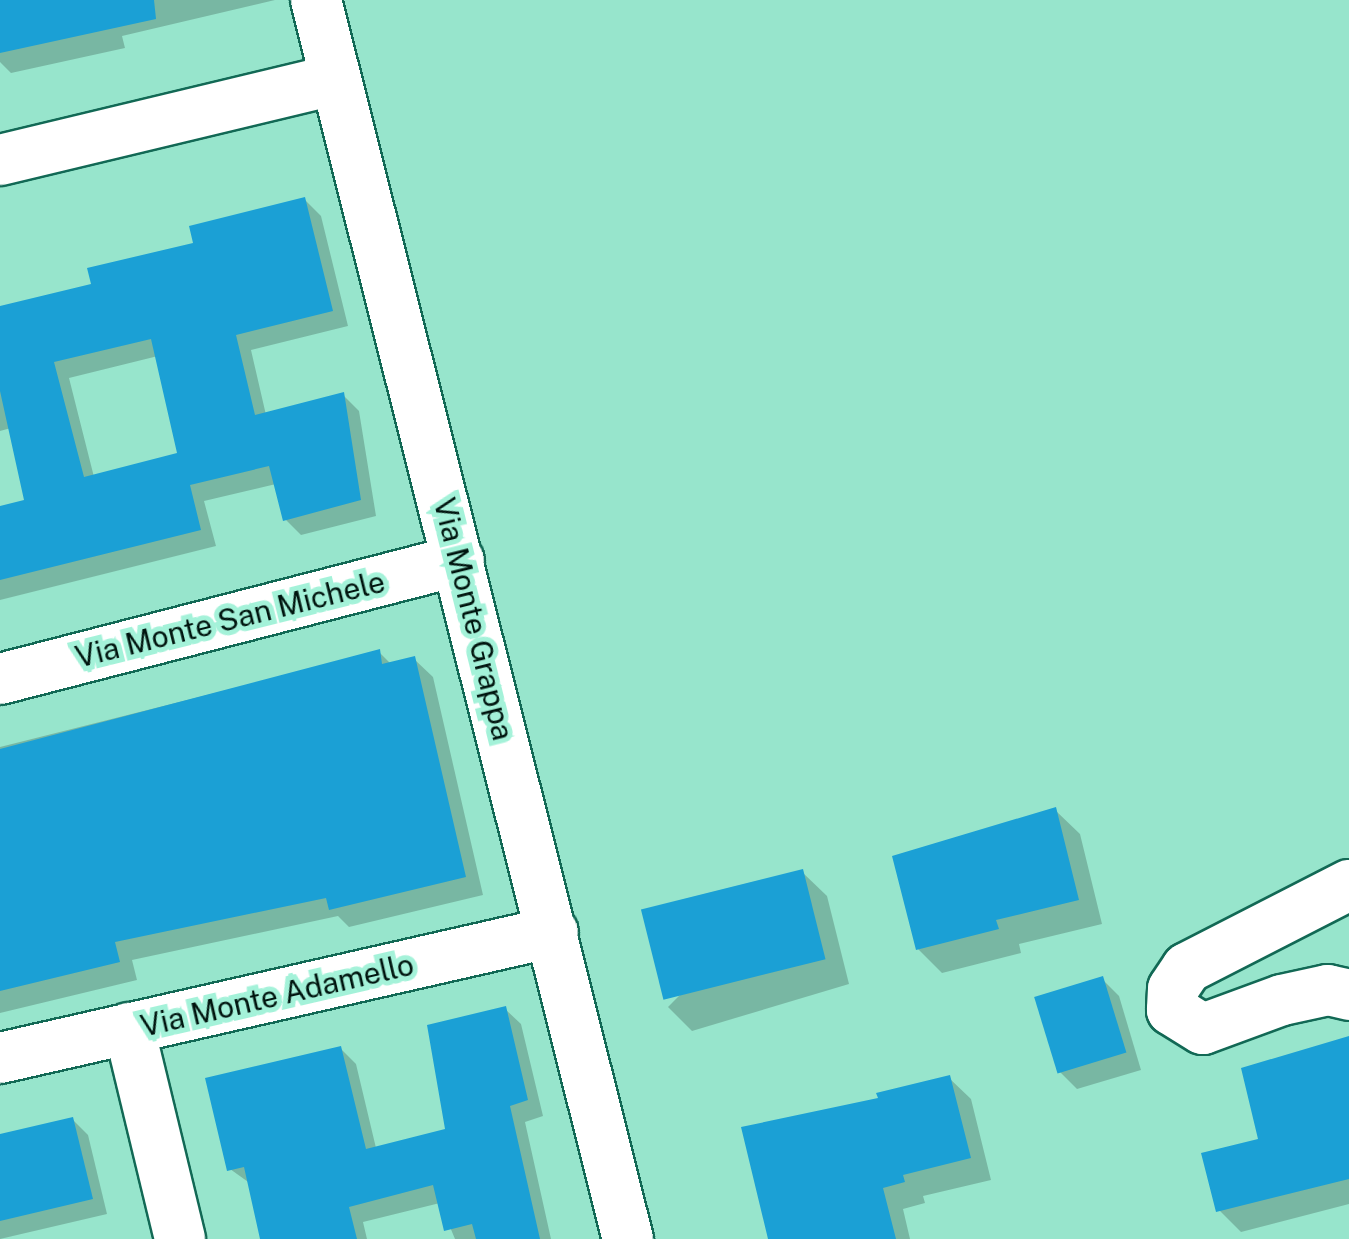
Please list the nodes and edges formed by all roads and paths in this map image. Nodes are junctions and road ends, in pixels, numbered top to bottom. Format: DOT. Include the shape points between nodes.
graph roads {
  1 [pos="316,0"];
  2 [pos="334,80"];
  3 [pos="0,160"];
  4 [pos="459,560"];
  5 [pos="0,679"];
  6 [pos="1349,885"];
  7 [pos="554,932"];
  8 [pos="1349,995"];
  9 [pos="130,1028"];
  10 [pos="0,1058"];
  11 [pos="180,1239"];
  12 [pos="628,1239"];
  1 -- 2 [label="street, Via Monte Grappa"];
  2 -- 3 [label="street"];
  2 -- 4 [label="street, Via Monte Grappa"];
  4 -- 5 [label="street, Via Monte San Michele"];
  4 -- 7 [label="street, Via Monte Grappa"];
  6 -- 8 [label="street" via="1187,968 1172,989 1172,1010 1203,1030 1282,1000 1328,990"];
  7 -- 9 [label="street, Via Monte Adamello"];
  7 -- 12 [label="street, Via Monte Grappa"];
  9 -- 10 [label="street, Via Monte Adamello"];
  9 -- 11 [label="street"];
}
